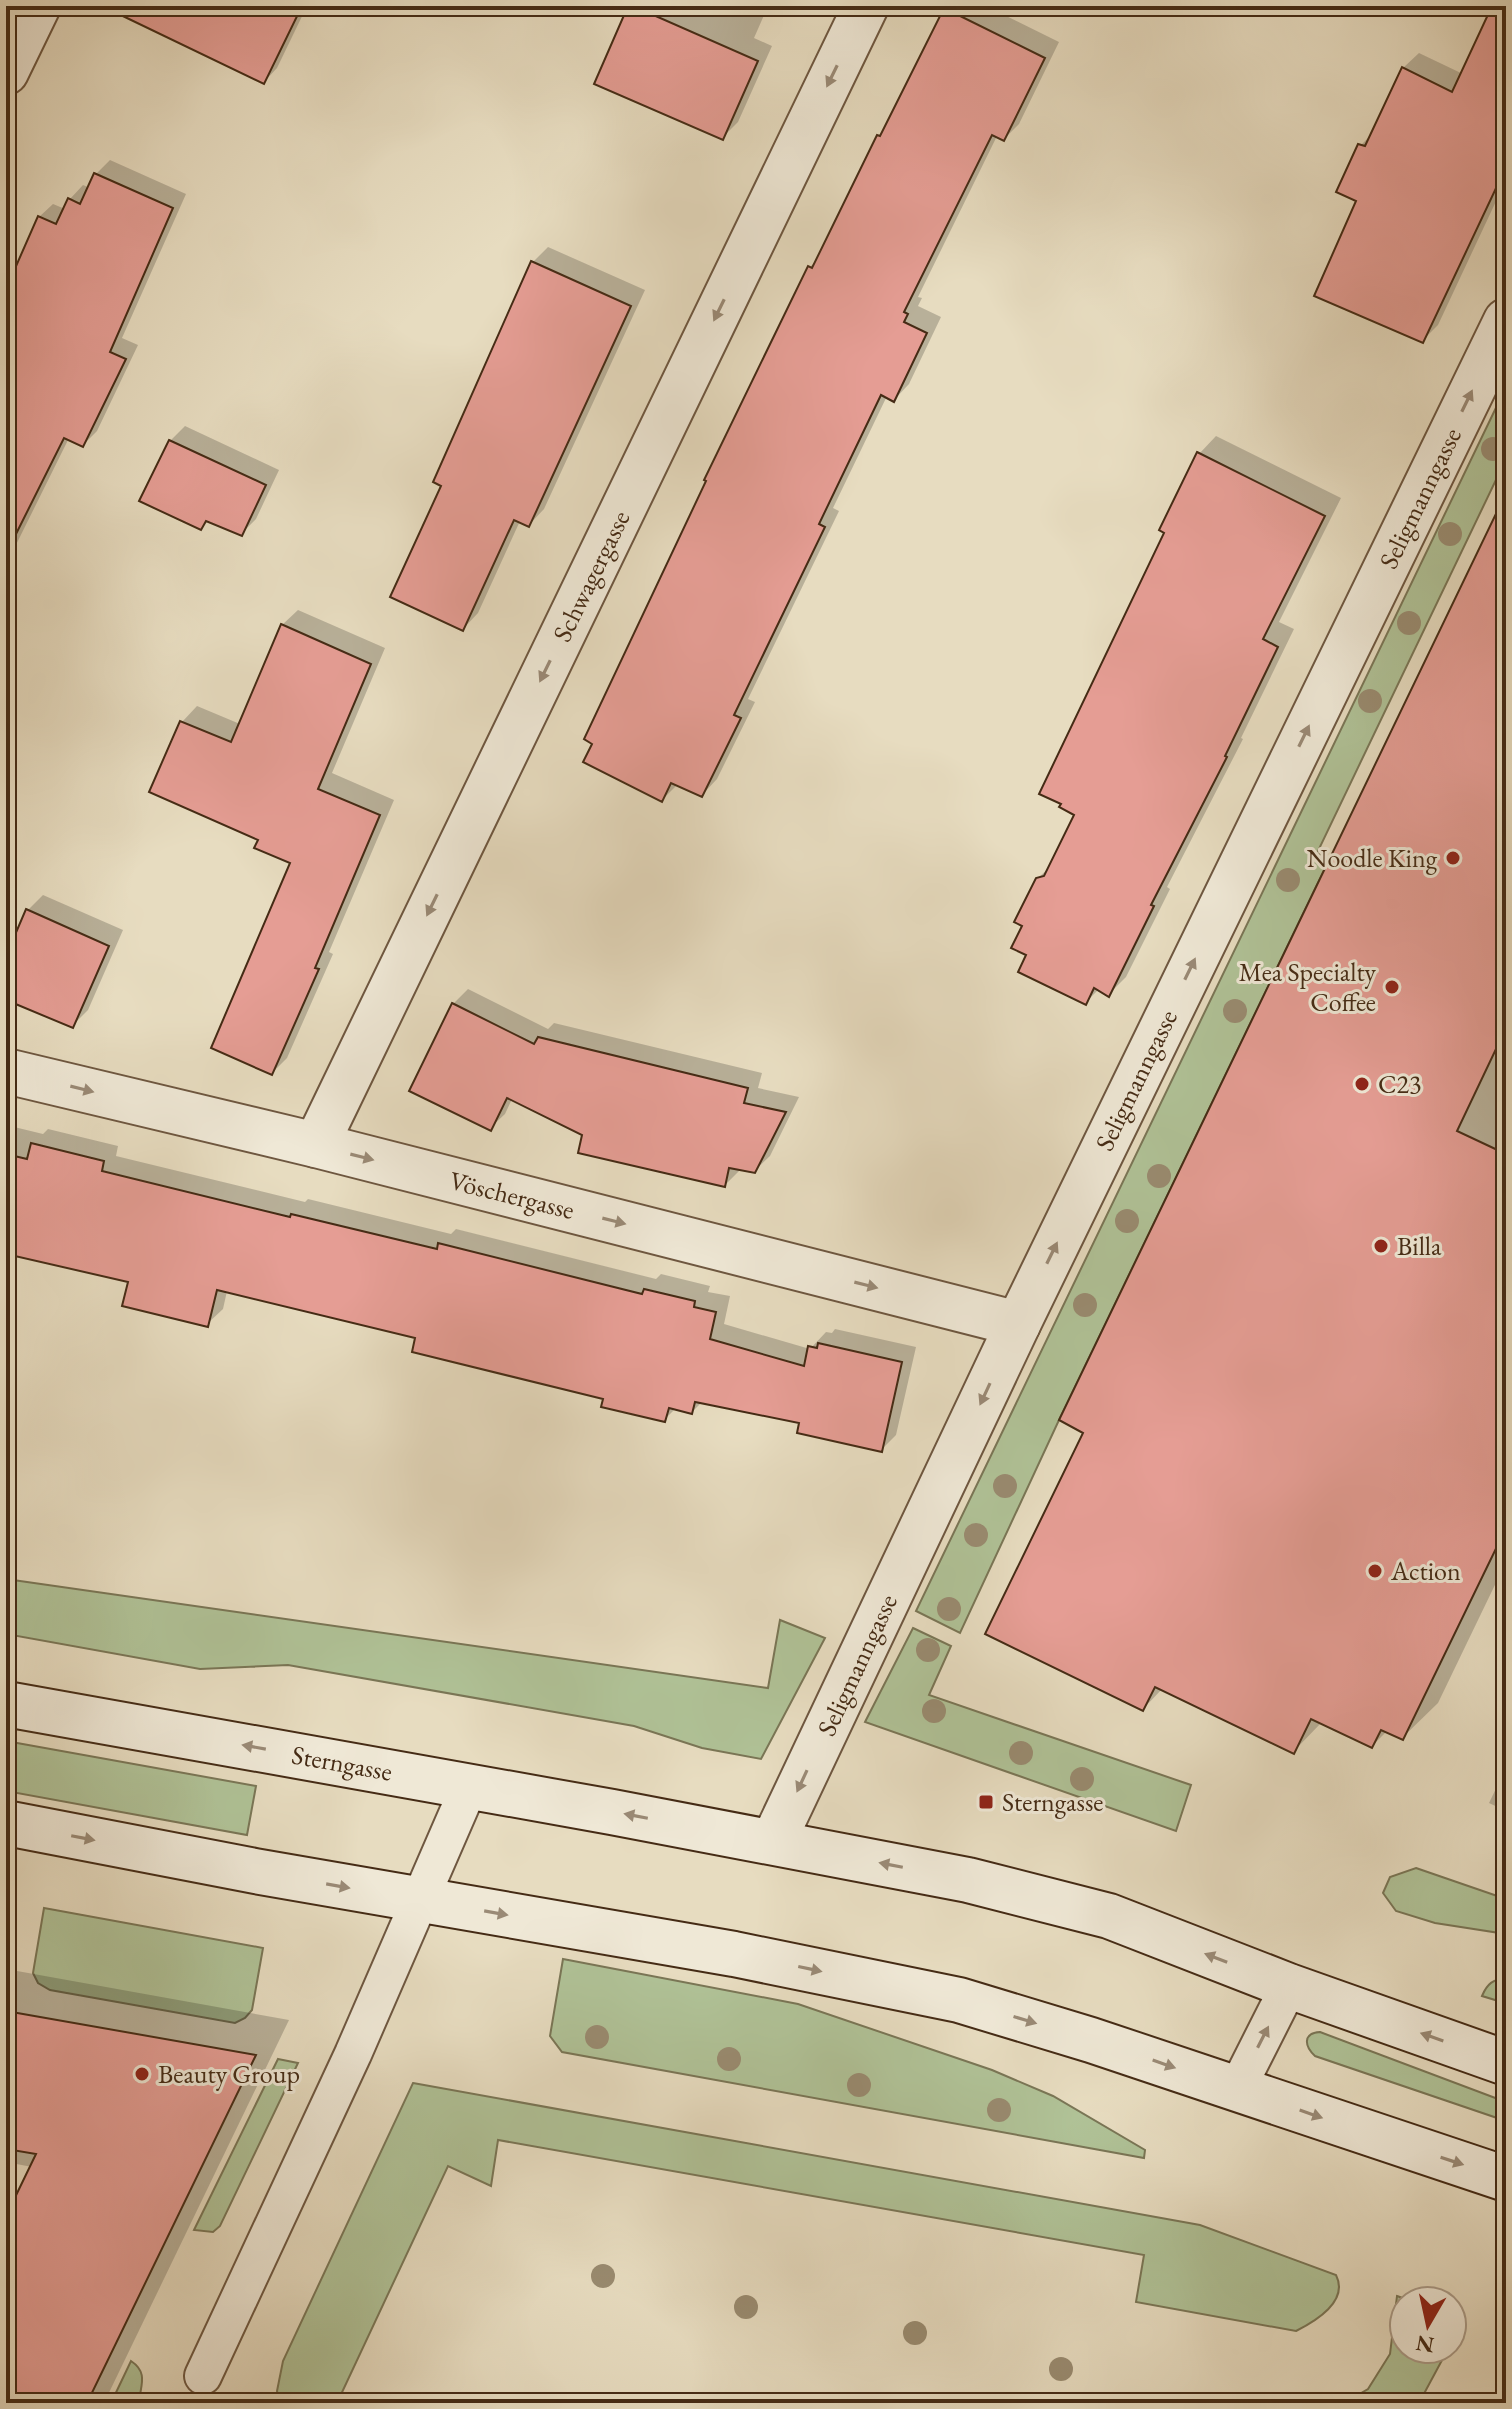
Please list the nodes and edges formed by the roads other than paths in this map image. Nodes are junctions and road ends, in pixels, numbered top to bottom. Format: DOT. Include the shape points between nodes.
graph roads {
  1 [pos="38,6"];
  2 [pos="866,6"];
  3 [pos="8,62"];
  4 [pos="1506,321"];
  5 [pos="6,1071"];
  6 [pos="316,1145"];
  7 [pos="1018,1324"];
  8 [pos="6,1704"];
  9 [pos="469,1787"];
  10 [pos="6,1823"];
  11 [pos="773,1842"];
  12 [pos="419,1900"];
  13 [pos="1289,1986"];
  14 [pos="1506,2063"];
  15 [pos="1237,2089"];
  16 [pos="1506,2179"];
  17 [pos="203,2376"];
  1 -- 3 [label="street"];
  2 -- 6 [label="street, Schwagergasse, one-way"];
  7 -- 4 [label="street, Seligmanngasse, one-way"];
  5 -- 6 [label="street, Vöschergasse, one-way"];
  6 -- 7 [label="street, Vöschergasse, one-way"];
  7 -- 11 [label="street, Seligmanngasse, one-way"];
  9 -- 8 [label="street, Sterngasse, one-way"];
  11 -- 9 [label="street, Sterngasse, one-way"];
  9 -- 12 [label="lane"];
  10 -- 12 [label="street, one-way"];
  13 -- 11 [label="street, Sterngasse, one-way" via="1109,1916 968,1880"];
  12 -- 15 [label="street, one-way" via="734,1954 959,2000"];
  12 -- 17 [label="lane"];
  14 -- 13 [label="street, Sterngasse, one-way"];
  15 -- 13 [label="lane, one-way"];
  15 -- 16 [label="street, one-way"];
}
